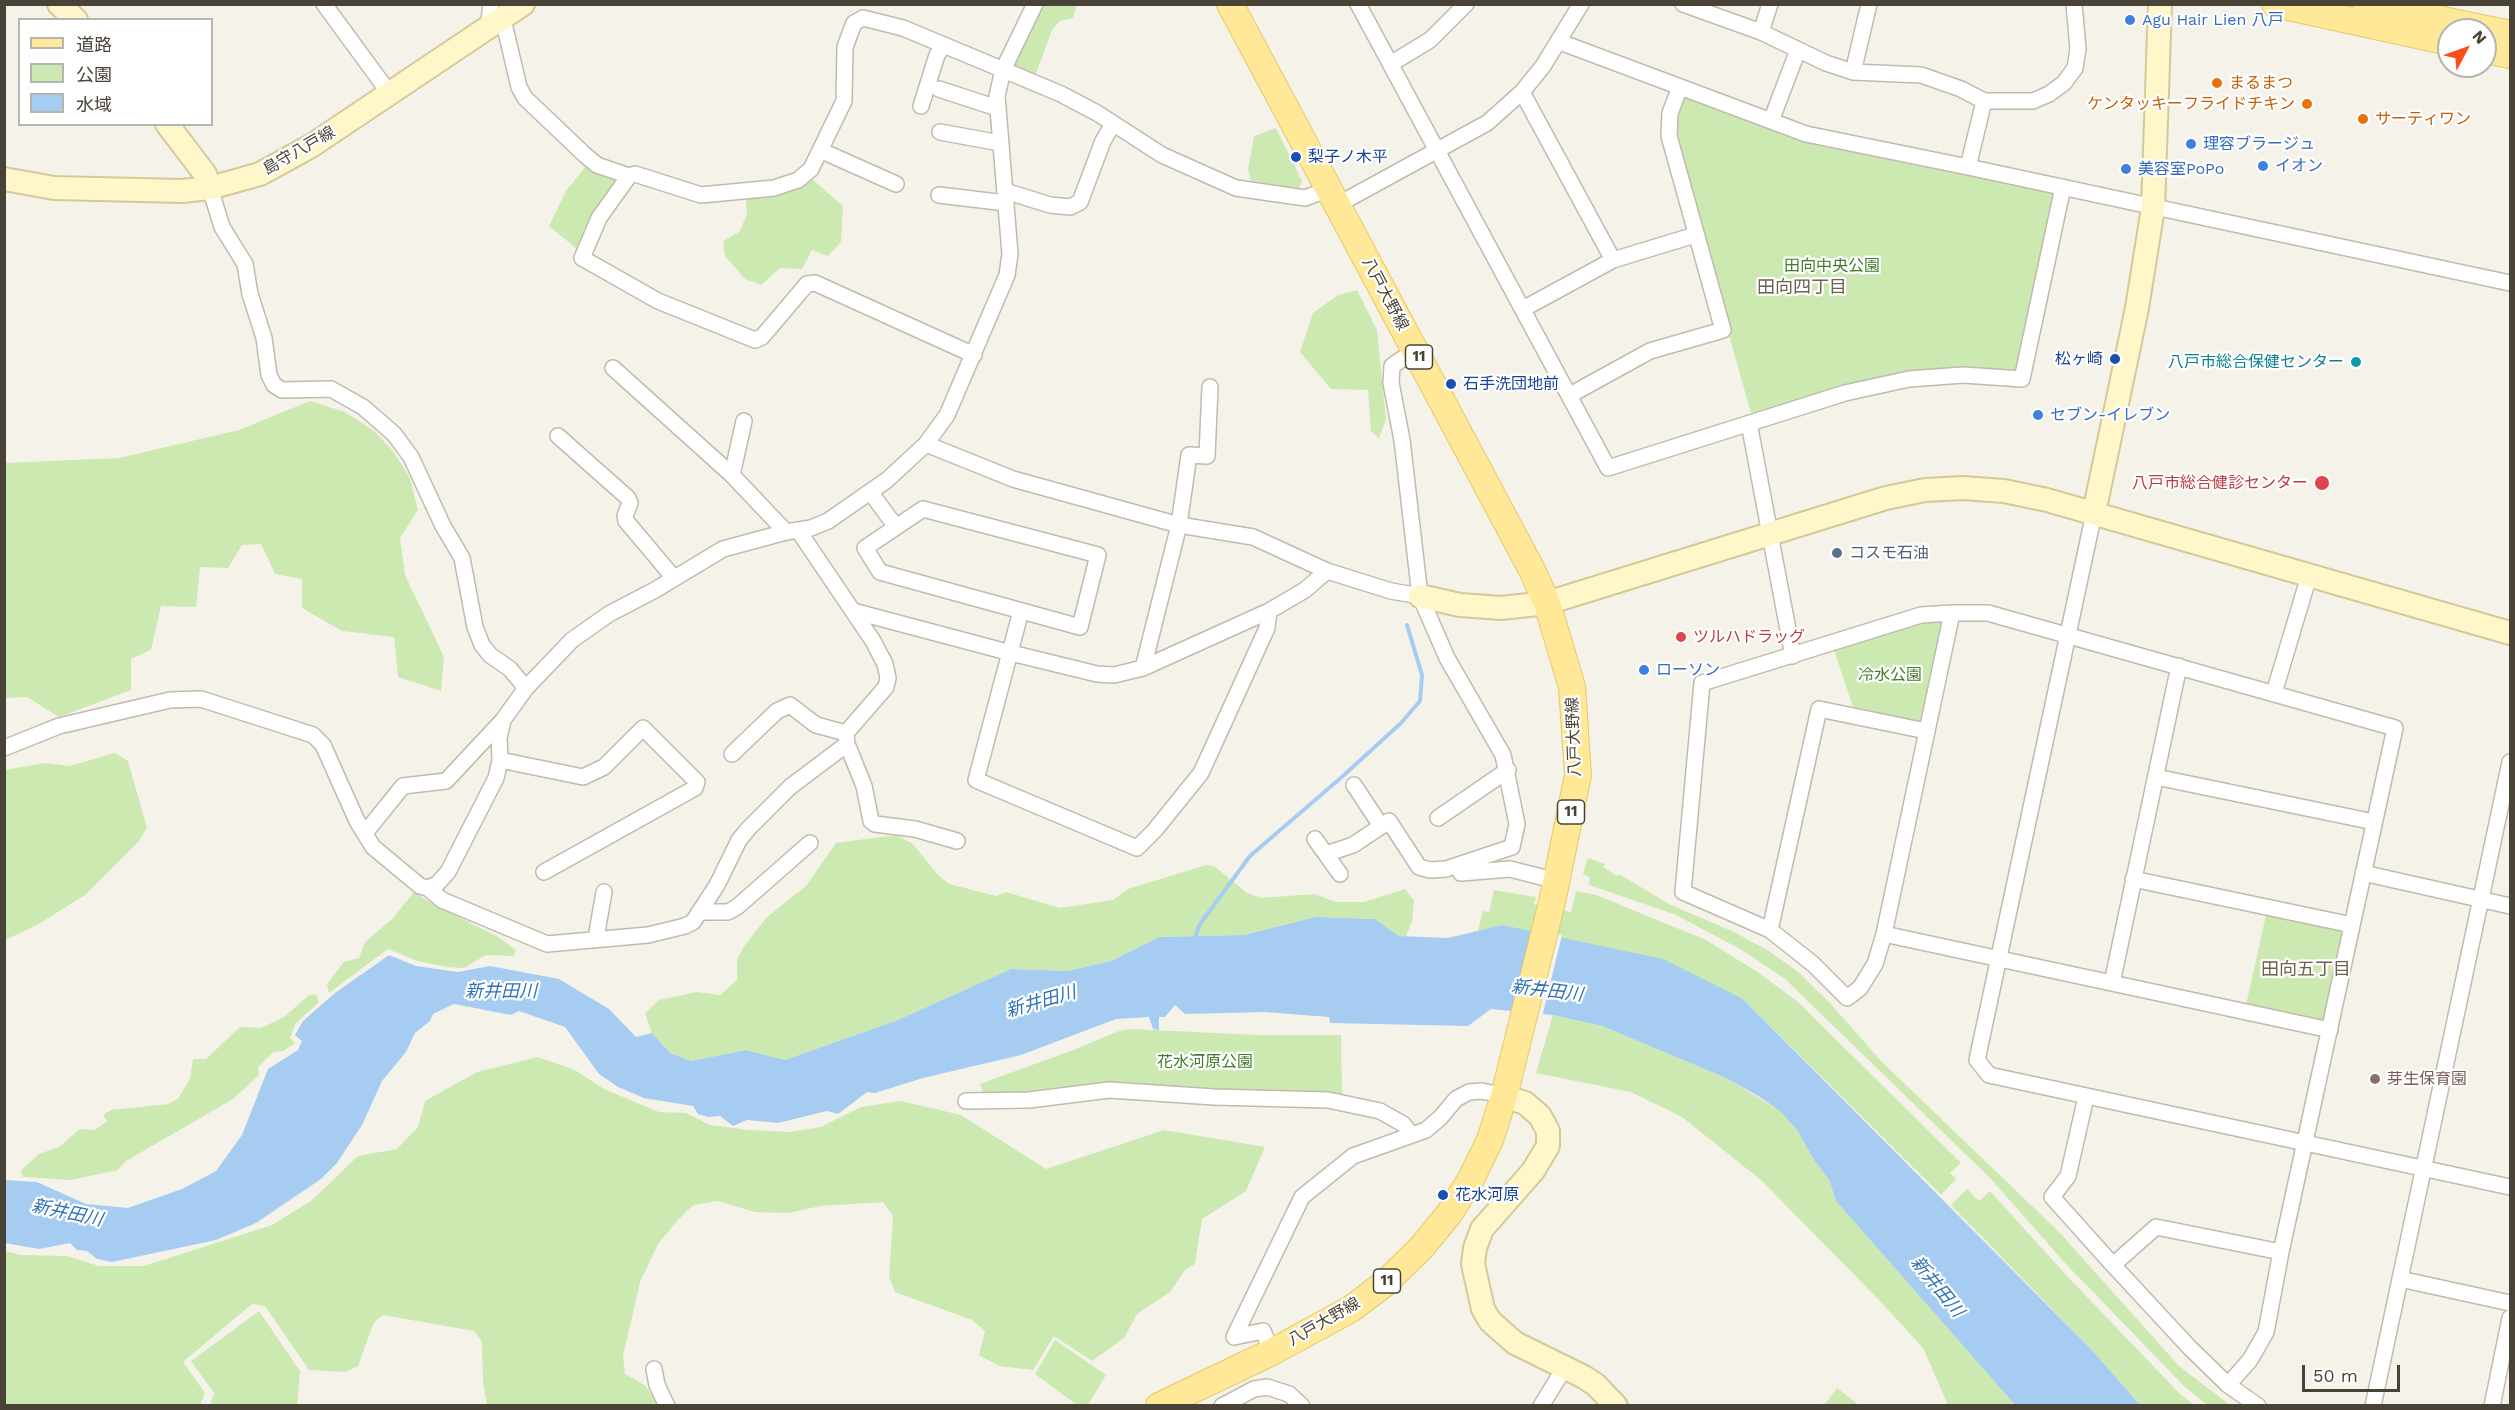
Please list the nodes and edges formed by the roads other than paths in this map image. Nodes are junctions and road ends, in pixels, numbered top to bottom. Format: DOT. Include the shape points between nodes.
graph roads {
  1 [pos="58,4"];
  2 [pos="324,4"];
  3 [pos="523,4"];
  4 [pos="1035,4"];
  5 [pos="1230,4"];
  6 [pos="1358,4"];
  7 [pos="1466,4"];
  8 [pos="1581,4"];
  9 [pos="1683,4"];
  10 [pos="1770,4"];
  11 [pos="1869,4"];
  12 [pos="2073,4"];
  13 [pos="2160,4"];
  14 [pos="2275,4"];
  15 [pos="2366,4"];
  16 [pos="2413,10"];
  17 [pos="494,17"];
  18 [pos="74,18"];
  19 [pos="1761,32"];
  20 [pos="2511,34"];
  21 [pos="2437,39"];
  22 [pos="1560,42"];
  23 [pos="943,46"];
  24 [pos="1798,50"];
  25 [pos="1392,63"];
  26 [pos="1003,70"];
  27 [pos="1853,72"];
  28 [pos="1680,87"];
  29 [pos="939,89"];
  30 [pos="1522,92"];
  31 [pos="390,94"];
  32 [pos="1984,101"];
  33 [pos="921,106"];
  34 [pos="997,108"];
  35 [pos="1771,121"];
  36 [pos="1113,124"];
  37 [pos="169,126"];
  38 [pos="940,132"];
  39 [pos="1000,143"];
  40 [pos="822,151"];
  41 [pos="1438,151"];
  42 [pos="1968,167"];
  43 [pos="629,176"];
  44 [pos="4,179"];
  45 [pos="896,184"];
  46 [pos="2063,187"];
  47 [pos="210,188"];
  48 [pos="939,195"];
  49 [pos="1005,197"];
  50 [pos="1333,197"];
  51 [pos="2153,208"];
  52 [pos="1695,235"];
  53 [pos="1612,260"];
  54 [pos="2511,283"];
  55 [pos="1523,309"];
  56 [pos="1415,350"];
  57 [pos="974,355"];
  58 [pos="613,368"];
  59 [pos="1210,387"];
  60 [pos="1570,395"];
  61 [pos="744,421"];
  62 [pos="1749,423"];
  63 [pos="558,436"];
  64 [pos="926,444"];
  65 [pos="732,475"];
  66 [pos="871,493"];
  67 [pos="2094,513"];
  68 [pos="1179,525"];
  69 [pos="896,527"];
  70 [pos="792,531"];
  71 [pos="1769,534"];
  72 [pos="1327,571"];
  73 [pos="2309,576"];
  74 [pos="674,578"];
  75 [pos="1420,596"];
  76 [pos="1547,603"];
  77 [pos="853,611"];
  78 [pos="1021,611"];
  79 [pos="1269,611"];
  80 [pos="1952,613"];
  81 [pos="2067,633"];
  82 [pos="2511,633"];
  83 [pos="1011,653"];
  84 [pos="1793,656"];
  85 [pos="2179,666"];
  86 [pos="1143,668"];
  87 [pos="526,688"];
  88 [pos="2274,693"];
  89 [pos="503,720"];
  90 [pos="1926,731"];
  91 [pos="847,738"];
  92 [pos="4,748"];
  93 [pos="732,754"];
  94 [pos="500,760"];
  95 [pos="2511,762"];
  96 [pos="1508,770"];
  97 [pos="2156,777"];
  98 [pos="1354,785"];
  99 [pos="1438,818"];
  100 [pos="2374,822"];
  101 [pos="1381,826"];
  102 [pos="365,833"];
  103 [pos="1315,838"];
  104 [pos="957,841"];
  105 [pos="810,843"];
  106 [pos="1326,854"];
  107 [pos="1458,865"];
  108 [pos="544,872"];
  109 [pos="2363,873"];
  110 [pos="1340,874"];
  111 [pos="2133,879"];
  112 [pos="428,888"];
  113 [pos="604,892"];
  114 [pos="1555,892"];
  115 [pos="2481,900"];
  116 [pos="2511,906"];
  117 [pos="699,912"];
  118 [pos="2352,925"];
  119 [pos="1770,930"];
  120 [pos="1884,934"];
  121 [pos="596,938"];
  122 [pos="1998,958"];
  123 [pos="2112,982"];
  124 [pos="2330,1029"];
  125 [pos="1504,1096"];
  126 [pos="2086,1097"];
  127 [pos="966,1101"];
  128 [pos="1412,1135"];
  129 [pos="2306,1144"];
  130 [pos="2424,1168"];
  131 [pos="2511,1187"];
  132 [pos="2281,1252"];
  133 [pos="2113,1265"];
  134 [pos="2400,1279"];
  135 [pos="2511,1303"];
  136 [pos="2511,1318"];
  137 [pos="1272,1352"];
  138 [pos="1565,1367"];
  139 [pos="654,1369"];
  140 [pos="2228,1385"];
  141 [pos="667,1406"];
  142 [pos="1159,1406"];
  143 [pos="1222,1406"];
  144 [pos="1302,1406"];
  145 [pos="1541,1406"];
  146 [pos="1616,1406"];
  147 [pos="2258,1406"];
  148 [pos="2373,1406"];
  149 [pos="2492,1406"];
  1 -- 18 [label="street"];
  2 -- 31 [label="street"];
  3 -- 17 [label="street, 島守八戸線"];
  4 -- 26 [label="street"];
  5 -- 50 [label="main road, 八戸大野線 / 11"];
  6 -- 25 [label="street"];
  7 -- 25 [label="street" via="1430,40"];
  8 -- 22 [label="street"];
  9 -- 19 [label="street"];
  10 -- 19 [label="street"];
  11 -- 27 [label="street"];
  12 -- 32 [label="street" via="2078,49 2075,68 2064,83 2033,101"];
  13 -- 51 [label="street"];
  14 -- 21 [label="main road"];
  15 -- 16 [label="main road"];
  16 -- 20 [label="main road"];
  17 -- 31 [label="street, 島守八戸線"];
  17 -- 43 [label="street" via="525,98 597,165"];
  19 -- 24 [label="street"];
  22 -- 28 [label="street"];
  22 -- 30 [label="street"];
  23 -- 26 [label="street"];
  23 -- 33 [label="street"];
  23 -- 40 [label="street" via="903,28 863,18 855,23 845,47 844,101"];
  24 -- 27 [label="street"];
  24 -- 35 [label="street"];
  25 -- 41 [label="street"];
  26 -- 34 [label="street"];
  26 -- 36 [label="street" via="1061,94"];
  27 -- 32 [label="street" via="1921,75"];
  28 -- 35 [label="street"];
  28 -- 52 [label="street" via="1670,113 1669,136"];
  29 -- 34 [label="street"];
  30 -- 41 [label="street" via="1487,123"];
  30 -- 53 [label="street"];
  31 -- 47 [label="street, 島守八戸線" via="285,162 260,174"];
  32 -- 42 [label="street"];
  34 -- 39 [label="street"];
  35 -- 42 [label="street" via="1806,134"];
  36 -- 49 [label="street" via="1080,202 1070,207"];
  36 -- 50 [label="street" via="1162,155 1236,188 1305,198"];
  37 -- 47 [label="street" via="205,174"];
  38 -- 39 [label="street"];
  39 -- 49 [label="street"];
  40 -- 43 [label="street" via="811,169 798,180 730,194 701,195 672,183"];
  40 -- 45 [label="street"];
  41 -- 50 [label="street"];
  41 -- 55 [label="street"];
  42 -- 46 [label="street"];
  43 -- 57 [label="street" via="599,218 582,258 658,301 755,340 762,337 807,285 815,283"];
  44 -- 47 [label="street, 島守八戸線" via="54,188"];
  46 -- 51 [label="street"];
  46 -- 62 [label="street" via="2022,379 1963,375 1910,379 1845,393"];
  47 -- 87 [label="street" via="222,227 245,264 264,338 268,375 274,385 282,390 331,389 363,407 394,434 411,457 462,558 482,645"];
  48 -- 49 [label="street"];
  49 -- 57 [label="street" via="1010,254 1007,275"];
  50 -- 56 [label="main road, 八戸大野線 / 11"];
  51 -- 54 [label="street"];
  51 -- 67 [label="street" via="2137,308"];
  52 -- 53 [label="street"];
  52 -- 60 [label="street" via="1723,330 1650,351"];
  53 -- 55 [label="street"];
  55 -- 60 [label="street"];
  56 -- 75 [label="street" via="1392,366 1391,383 1402,440"];
  56 -- 76 [label="main road, 八戸大野線 / 11"];
  57 -- 64 [label="street" via="947,415"];
  58 -- 65 [label="street"];
  59 -- 68 [label="street" via="1207,456 1189,455"];
  60 -- 62 [label="street" via="1608,468"];
  61 -- 65 [label="street"];
  62 -- 71 [label="street"];
  63 -- 74 [label="street" via="628,498 626,521"];
  64 -- 66 [label="street"];
  64 -- 68 [label="street" via="1013,479"];
  65 -- 70 [label="street"];
  66 -- 69 [label="street"];
  66 -- 70 [label="street" via="828,520"];
  67 -- 71 [label="street" via="2004,491 1925,490"];
  67 -- 73 [label="street"];
  67 -- 81 [label="street"];
  68 -- 72 [label="street" via="1253,537"];
  68 -- 86 [label="street"];
  69 -- 78 [label="street" via="865,548 880,572"];
  69 -- 78 [label="street" via="923,509 1098,555 1080,627"];
  70 -- 74 [label="street" via="723,549"];
  70 -- 77 [label="street"];
  71 -- 76 [label="street"];
  71 -- 84 [label="street"];
  72 -- 75 [label="street"];
  72 -- 79 [label="street" via="1305,590"];
  73 -- 82 [label="street"];
  73 -- 88 [label="street"];
  74 -- 87 [label="street" via="591,625"];
  75 -- 76 [label="street" via="1501,609"];
  75 -- 96 [label="street" via="1447,658 1494,736"];
  76 -- 114 [label="main road, 八戸大野線 / 11" via="1572,687 1578,775"];
  77 -- 83 [label="street"];
  77 -- 91 [label="street" via="873,641 888,678 880,696"];
  78 -- 83 [label="street"];
  79 -- 83 [label="street" via="1267,628 1201,773 1137,848 976,780"];
  79 -- 86 [label="street"];
  80 -- 81 [label="street" via="1988,613"];
  80 -- 84 [label="street" via="1921,615"];
  80 -- 90 [label="street"];
  81 -- 85 [label="street"];
  81 -- 122 [label="street"];
  83 -- 86 [label="street" via="1097,674 1129,673"];
  84 -- 119 [label="street" via="1702,683 1683,892"];
  85 -- 88 [label="street"];
  85 -- 97 [label="street"];
  87 -- 89 [label="street"];
  88 -- 100 [label="street" via="2395,728"];
  89 -- 94 [label="street"];
  89 -- 102 [label="street" via="446,781 403,786"];
  90 -- 119 [label="street" via="1819,709"];
  90 -- 120 [label="street"];
  91 -- 93 [label="street" via="816,725 790,705 777,711"];
  91 -- 104 [label="street" via="871,821"];
  91 -- 117 [label="street" via="749,828"];
  92 -- 102 [label="street" via="59,726 170,700 201,699 313,735 323,745"];
  94 -- 108 [label="street" via="583,777 604,767 643,728 697,782 696,788"];
  94 -- 112 [label="street" via="496,778 448,872"];
  95 -- 115 [label="street"];
  96 -- 99 [label="street"];
  96 -- 107 [label="street" via="1517,824 1512,847"];
  97 -- 100 [label="street"];
  97 -- 111 [label="street"];
  98 -- 101 [label="street"];
  100 -- 109 [label="street"];
  101 -- 106 [label="street" via="1353,845"];
  101 -- 107 [label="street" via="1389,821 1419,867 1430,870"];
  102 -- 112 [label="street" via="373,847 390,862"];
  103 -- 106 [label="street"];
  105 -- 117 [label="street" via="728,912"];
  106 -- 110 [label="street"];
  107 -- 114 [label="street" via="1461,873 1510,869"];
  109 -- 115 [label="street"];
  109 -- 118 [label="street"];
  111 -- 118 [label="street"];
  111 -- 123 [label="street"];
  112 -- 121 [label="street" via="442,900 539,942"];
  113 -- 121 [label="street"];
  114 -- 125 [label="main road, 八戸大野線 / 11"];
  115 -- 116 [label="street"];
  115 -- 130 [label="street"];
  117 -- 121 [label="street" via="693,922 667,932"];
  118 -- 124 [label="street"];
  119 -- 120 [label="street" via="1847,998 1860,988 1875,964"];
  120 -- 122 [label="street"];
  122 -- 123 [label="street"];
  122 -- 126 [label="street" via="1977,1060 1989,1075"];
  123 -- 124 [label="street"];
  124 -- 129 [label="street"];
  125 -- 128 [label="street" via="1469,1092 1456,1099 1426,1130"];
  125 -- 137 [label="main road, 八戸大野線 / 11" via="1490,1140 1471,1179 1421,1248 1351,1309"];
  125 -- 138 [label="street" via="1525,1103 1540,1116 1548,1131 1548,1146 1533,1171 1482,1229 1475,1248 1475,1281 1483,1309 1502,1334"];
  126 -- 129 [label="street"];
  126 -- 133 [label="street" via="2068,1176 2052,1197"];
  127 -- 128 [label="street" via="1029,1100 1108,1090 1328,1100 1380,1111 1403,1124"];
  128 -- 137 [label="street" via="1353,1156 1302,1197 1234,1337 1263,1331"];
  129 -- 130 [label="street"];
  129 -- 132 [label="street"];
  130 -- 131 [label="street"];
  130 -- 134 [label="street"];
  132 -- 133 [label="street" via="2156,1227"];
  132 -- 140 [label="street" via="2266,1332 2250,1360"];
  133 -- 140 [label="street"];
  134 -- 135 [label="street"];
  134 -- 148 [label="street"];
  136 -- 149 [label="street"];
  137 -- 142 [label="main road, 八戸大野線 / 11"];
  138 -- 145 [label="street"];
  138 -- 146 [label="street" via="1596,1385"];
  139 -- 141 [label="street"];
  140 -- 147 [label="street"];
  143 -- 144 [label="street" via="1254,1389 1267,1387 1290,1394"];
}
